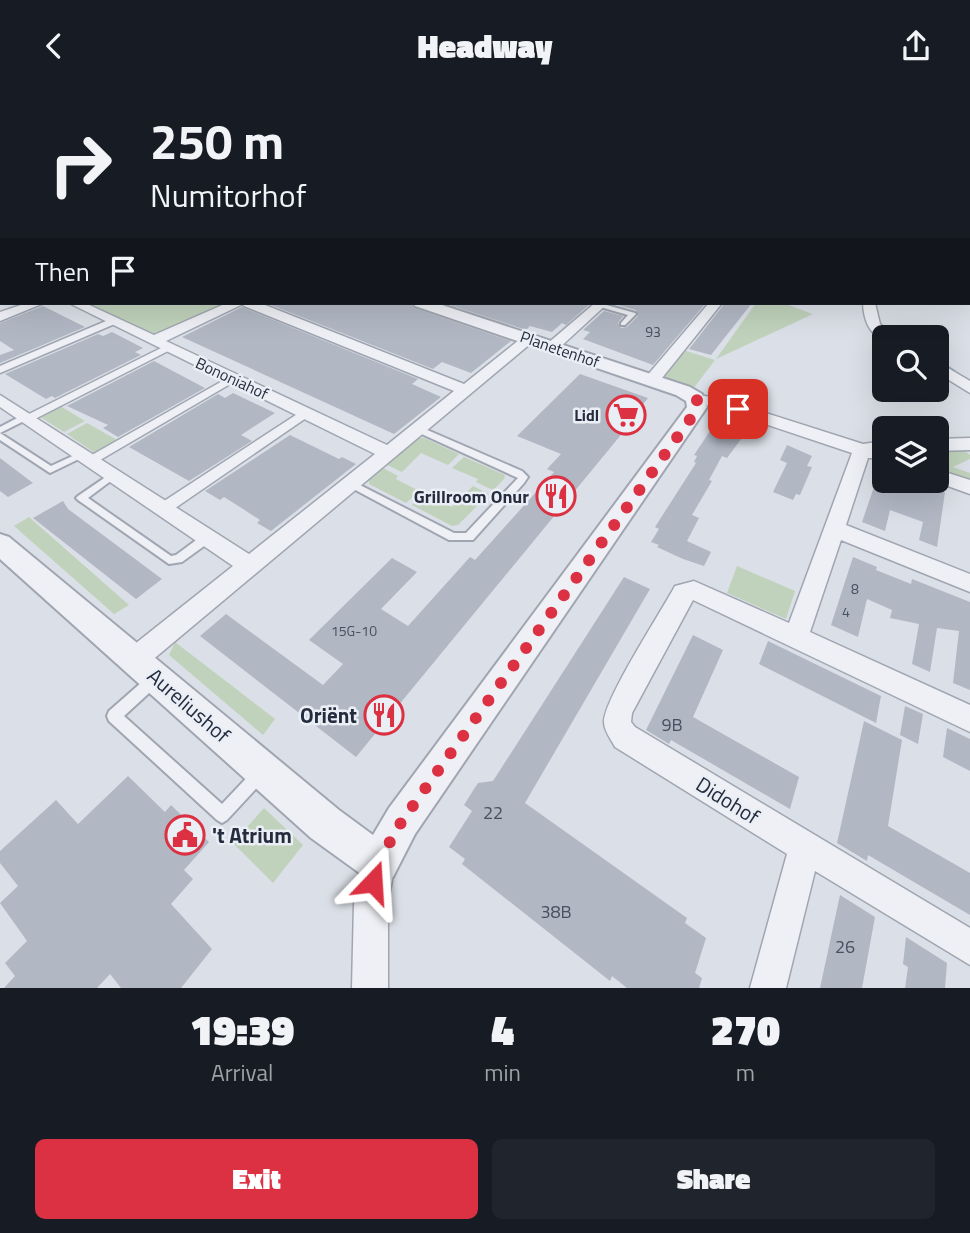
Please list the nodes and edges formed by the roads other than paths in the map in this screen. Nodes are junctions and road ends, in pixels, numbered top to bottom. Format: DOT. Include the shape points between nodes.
graph roads {
  1 [pos="33,305"];
  2 [pos="79,305"];
  3 [pos="233,305"];
  4 [pos="254,305"];
  5 [pos="427,305"];
  6 [pos="596,305"];
  7 [pos="604,305"];
  8 [pos="714,305"];
  9 [pos="869,305"];
  10 [pos="0,317"];
  11 [pos="113,321"];
  12 [pos="622,324"];
  13 [pos="872,326"];
  14 [pos="529,339"];
  15 [pos="162,345"];
  16 [pos="552,347"];
  17 [pos="0,370"];
  18 [pos="949,374"];
  19 [pos="233,378"];
  20 [pos="652,380"];
  21 [pos="970,388"];
  22 [pos="467,390"];
  23 [pos="0,400"];
  24 [pos="697,400"];
  25 [pos="305,413"];
  26 [pos="26,418"];
  27 [pos="418,429"];
  28 [pos="0,430"];
  29 [pos="0,436"];
  30 [pos="970,444"];
  31 [pos="949,445"];
  32 [pos="872,449"];
  33 [pos="862,450"];
  34 [pos="389,453"];
  35 [pos="872,453"];
  36 [pos="86,457"];
  37 [pos="113,475"];
  38 [pos="949,480"];
  39 [pos="351,484"];
  40 [pos="970,487"];
  41 [pos="163,509"];
  42 [pos="834,529"];
  43 [pos="207,538"];
  44 [pos="0,544"];
  45 [pos="250,566"];
  46 [pos="970,583"];
  47 [pos="796,637"];
  48 [pos="146,668"];
  49 [pos="970,719"];
  50 [pos="264,769"];
  51 [pos="805,847"];
  52 [pos="379,863"];
  53 [pos="970,947"];
  54 [pos="370,988"];
  55 [pos="768,988"];
  1 -- 10 [label="street"];
  2 -- 11 [label="street, Bononiahof"];
  3 -- 15 [label="street"];
  4 -- 22 [label="street"];
  5 -- 14 [label="street, Planetenhof"];
  6 -- 16 [label="street"];
  7 -- 12 [label="lane" via="633,314"];
  8 -- 20 [label="street"];
  9 -- 13 [label="street"];
  11 -- 15 [label="street, Bononiahof"];
  11 -- 17 [label="street"];
  14 -- 16 [label="street, Planetenhof"];
  14 -- 22 [label="street"];
  15 -- 19 [label="street, Bononiahof"];
  15 -- 26 [label="street"];
  16 -- 20 [label="street, Planetenhof"];
  18 -- 21 [label="street"];
  19 -- 25 [label="street, Bononiahof"];
  19 -- 36 [label="street"];
  20 -- 24 [label="street, Planetenhof" via="688,392"];
  22 -- 27 [label="street"];
  23 -- 26 [label="street"];
  24 -- 33 [label="street" via="713,401"];
  24 -- 52 [label="street" via="696,411 402,821"];
  25 -- 34 [label="street, Bononiahof"];
  25 -- 41 [label="street"];
  26 -- 28 [label="lane"];
  26 -- 36 [label="street"];
  27 -- 34 [label="street"];
  27 -- 39 [label="lane" via="523,477 468,537 453,537"];
  29 -- 36 [label="lane" via="50,470"];
  30 -- 31 [label="street"];
  32 -- 33 [label="street"];
  33 -- 35 [label="street"];
  33 -- 42 [label="street"];
  34 -- 39 [label="street"];
  36 -- 37 [label="street"];
  37 -- 41 [label="street"];
  37 -- 43 [label="lane" via="80,498 169,560 178,559"];
  38 -- 40 [label="street"];
  39 -- 45 [label="street"];
  41 -- 43 [label="street"];
  42 -- 46 [label="street"];
  42 -- 47 [label="street"];
  43 -- 45 [label="street"];
  44 -- 48 [label="street, Aureliushof"];
  45 -- 48 [label="street"];
  47 -- 49 [label="street"];
  47 -- 51 [label="street, Didohof" via="694,590 683,593 619,711 617,725 625,737"];
  48 -- 50 [label="street, Aureliushof"];
  48 -- 50 [label="lane" via="114,716 222,815"];
  50 -- 52 [label="street, Aureliushof" via="325,824"];
  51 -- 53 [label="street, Didohof"];
  51 -- 55 [label="street"];
  52 -- 54 [label="street" via="371,903"];
}
